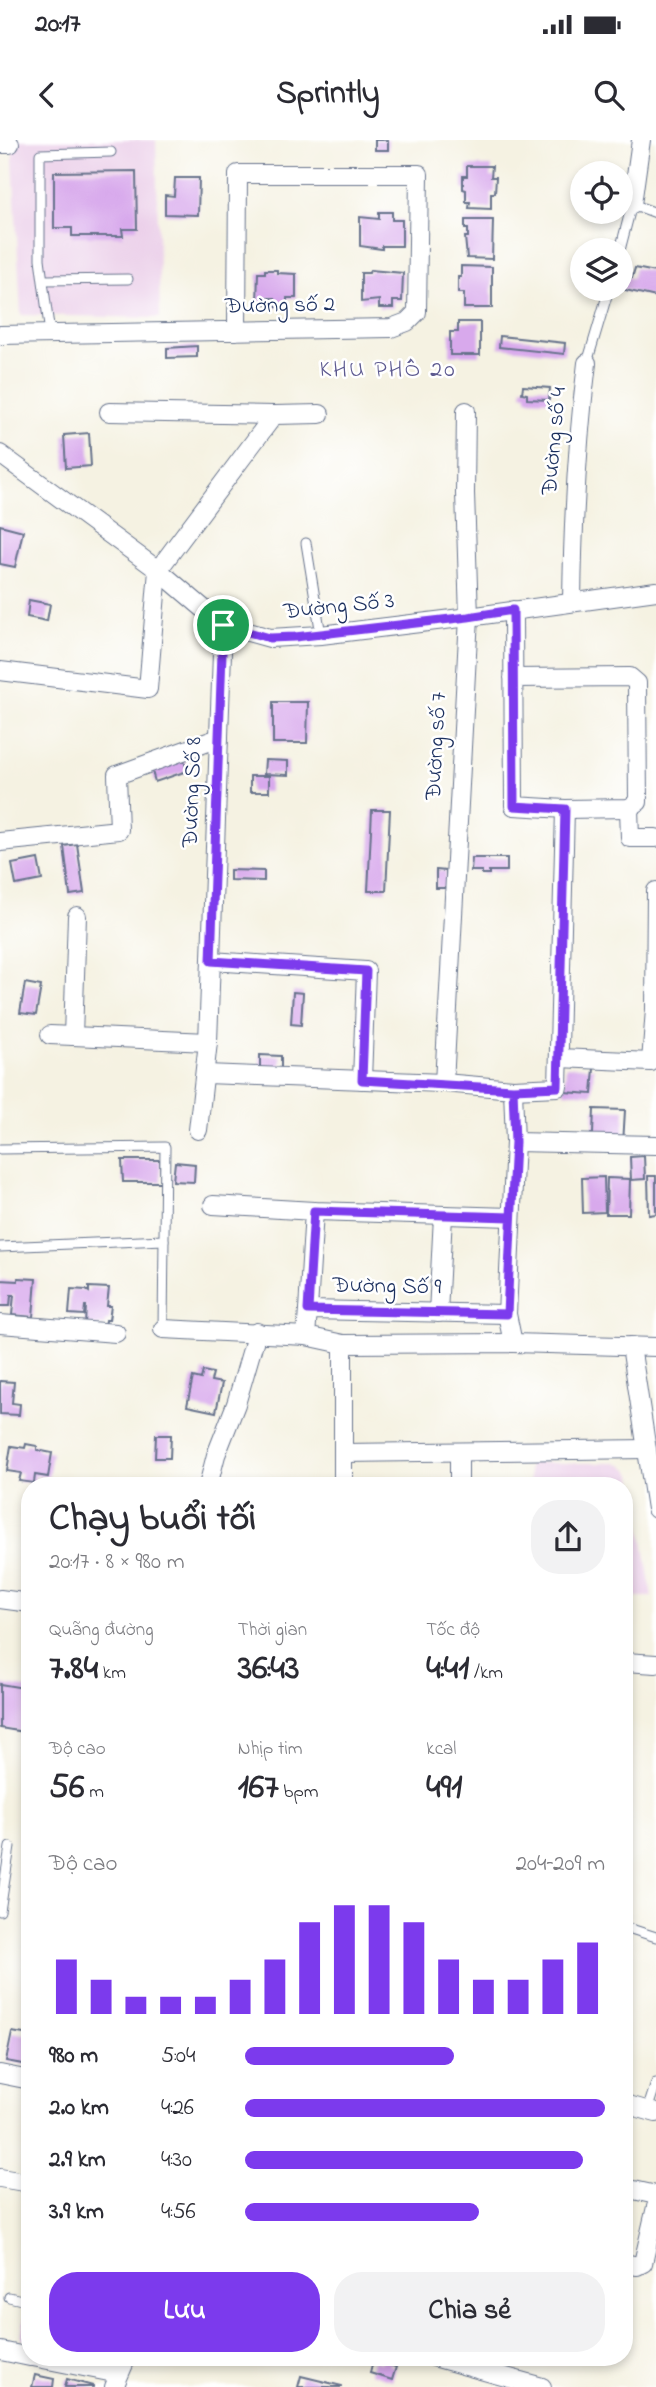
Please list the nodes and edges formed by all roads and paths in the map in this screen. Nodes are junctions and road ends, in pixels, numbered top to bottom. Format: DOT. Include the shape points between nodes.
graph roads {
  1 [pos="641,140"];
  2 [pos="111,152"];
  3 [pos="633,197"];
  4 [pos="633,204"];
  5 [pos="656,213"];
  6 [pos="128,279"];
  7 [pos="44,280"];
  8 [pos="605,301"];
  9 [pos="237,331"];
  10 [pos="50,334"];
  11 [pos="0,335"];
  12 [pos="587,363"];
  13 [pos="466,411"];
  14 [pos="109,412"];
  15 [pos="320,414"];
  16 [pos="274,415"];
  17 [pos="0,454"];
  18 [pos="306,543"];
  19 [pos="159,570"];
  20 [pos="656,591"];
  21 [pos="572,602"];
  22 [pos="513,610"];
  23 [pos="468,617"];
  24 [pos="223,625"];
  25 [pos="321,635"];
  26 [pos="0,671"];
  27 [pos="513,678"];
  28 [pos="219,738"];
  29 [pos="629,808"];
  30 [pos="565,809"];
  31 [pos="656,838"];
  32 [pos="0,842"];
  33 [pos="656,891"];
  34 [pos="77,916"];
  35 [pos="211,961"];
  36 [pos="50,1035"];
  37 [pos="73,1036"];
  38 [pos="208,1042"];
  39 [pos="559,1058"];
  40 [pos="206,1074"];
  41 [pos="362,1080"];
  42 [pos="444,1083"];
  43 [pos="513,1089"];
  44 [pos="198,1129"];
  45 [pos="515,1142"];
  46 [pos="656,1145"];
  47 [pos="0,1149"];
  48 [pos="213,1205"];
  49 [pos="314,1211"];
  50 [pos="443,1216"];
  51 [pos="511,1217"];
  52 [pos="164,1240"];
  53 [pos="0,1247"];
  54 [pos="308,1310"];
  55 [pos="438,1313"];
  56 [pos="507,1314"];
  57 [pos="0,1324"];
  58 [pos="163,1329"];
  59 [pos="257,1332"];
  60 [pos="116,1333"];
  61 [pos="306,1336"];
  62 [pos="513,1343"];
  63 [pos="343,1344"];
  64 [pos="631,1346"];
  65 [pos="656,1347"];
  66 [pos="647,1449"];
  67 [pos="459,1452"];
  68 [pos="343,1454"];
  69 [pos="210,1477"];
  70 [pos="343,1477"];
  71 [pos="459,1477"];
  72 [pos="656,1509"];
  73 [pos="0,1599"];
  74 [pos="21,1602"];
  75 [pos="633,1663"];
  76 [pos="656,1664"];
  77 [pos="10,1847"];
  78 [pos="0,1911"];
  79 [pos="633,1930"];
  80 [pos="656,1937"];
  81 [pos="0,2074"];
  82 [pos="21,2078"];
  83 [pos="656,2083"];
  84 [pos="633,2106"];
  85 [pos="651,2112"];
  86 [pos="0,2178"];
  87 [pos="21,2182"];
  88 [pos="633,2190"];
  89 [pos="656,2195"];
  90 [pos="656,2207"];
  91 [pos="633,2265"];
  92 [pos="9,2297"];
  93 [pos="21,2300"];
  94 [pos="1,2351"];
  95 [pos="21,2355"];
  96 [pos="63,2366"];
  97 [pos="466,2366"];
  98 [pos="117,2381"];
  99 [pos="542,2387"];
  1 -- 3 [label="street"];
  2 -- 7 [label="lane" via="40,154"];
  4 -- 5 [label="lane"];
  6 -- 7 [label="lane"];
  7 -- 10 [label="lane"];
  8 -- 12 [label="lane, Đường số 4"];
  9 -- 9 [label="street, Đường số 2" via="391,328 407,322 417,312 419,174 238,174"];
  9 -- 10 [label="street, Đường số 2"];
  10 -- 11 [label="street, Đường số 2"];
  12 -- 21 [label="street, Đường số 4" via="573,507"];
  13 -- 23 [label="street, Đường số 7"];
  14 -- 16 [label="street"];
  15 -- 16 [label="street"];
  16 -- 19 [label="street"];
  17 -- 19 [label="street, Đường Số 3"];
  18 -- 25 [label="lane"];
  19 -- 24 [label="street, Đường Số 3"];
  19 -- 26 [label="street" via="148,689"];
  20 -- 21 [label="street, Đường Số 3"];
  21 -- 22 [label="street, Đường Số 3"];
  22 -- 23 [label="street, Đường Số 3"];
  22 -- 27 [label="street"];
  23 -- 25 [label="street, Đường Số 3"];
  23 -- 42 [label="street, Đường số 7"];
  24 -- 25 [label="street, Đường Số 3" via="270,638"];
  24 -- 28 [label="street, Đường Số 8"];
  27 -- 29 [label="street" via="630,677 638,683 638,802"];
  27 -- 30 [label="street" via="514,806"];
  28 -- 32 [label="street" via="117,775 119,830"];
  28 -- 35 [label="street, Đường Số 8"];
  29 -- 30 [label="street"];
  29 -- 31 [label="street" via="630,838"];
  30 -- 39 [label="street"];
  33 -- 39 [label="street" via="651,1062"];
  34 -- 37 [label="street"];
  35 -- 38 [label="street, Đường Số 8"];
  35 -- 41 [label="street" via="366,971"];
  36 -- 37 [label="street"];
  37 -- 38 [label="street"];
  38 -- 40 [label="street, Đường Số 8"];
  39 -- 43 [label="street" via="558,1087"];
  40 -- 41 [label="street"];
  40 -- 44 [label="street, Đường Số 8"];
  41 -- 42 [label="street"];
  42 -- 43 [label="street"];
  43 -- 45 [label="street"];
  45 -- 46 [label="street"];
  45 -- 51 [label="street"];
  47 -- 52 [label="lane" via="165,1147"];
  48 -- 49 [label="street"];
  49 -- 50 [label="street"];
  49 -- 54 [label="street"];
  50 -- 51 [label="street"];
  50 -- 55 [label="street"];
  51 -- 56 [label="street"];
  52 -- 53 [label="lane"];
  52 -- 58 [label="lane"];
  54 -- 55 [label="street, Đường Số 9"];
  54 -- 61 [label="street, Đường Số 9"];
  55 -- 56 [label="street, Đường Số 9"];
  56 -- 62 [label="street"];
  57 -- 60 [label="street"];
  58 -- 59 [label="street"];
  59 -- 61 [label="street"];
  59 -- 69 [label="street"];
  61 -- 63 [label="street"];
  62 -- 63 [label="street"];
  62 -- 64 [label="street"];
  63 -- 68 [label="street"];
  64 -- 65 [label="street"];
  64 -- 66 [label="street"];
  66 -- 67 [label="street"];
  66 -- 72 [label="street"];
  67 -- 68 [label="street"];
  67 -- 71 [label="street"];
  68 -- 70 [label="street"];
  73 -- 74 [label="street"];
  75 -- 76 [label="street"];
  77 -- 78 [label="lane"];
  79 -- 80 [label="lane"];
  81 -- 82 [label="street"];
  83 -- 85 [label="lane"];
  84 -- 85 [label="street"];
  86 -- 87 [label="street"];
  88 -- 89 [label="street"];
  90 -- 91 [label="street" via="643,2263"];
  92 -- 93 [label="lane"];
  94 -- 95 [label="street"];
  96 -- 98 [label="street"];
  97 -- 99 [label="street"];
}
